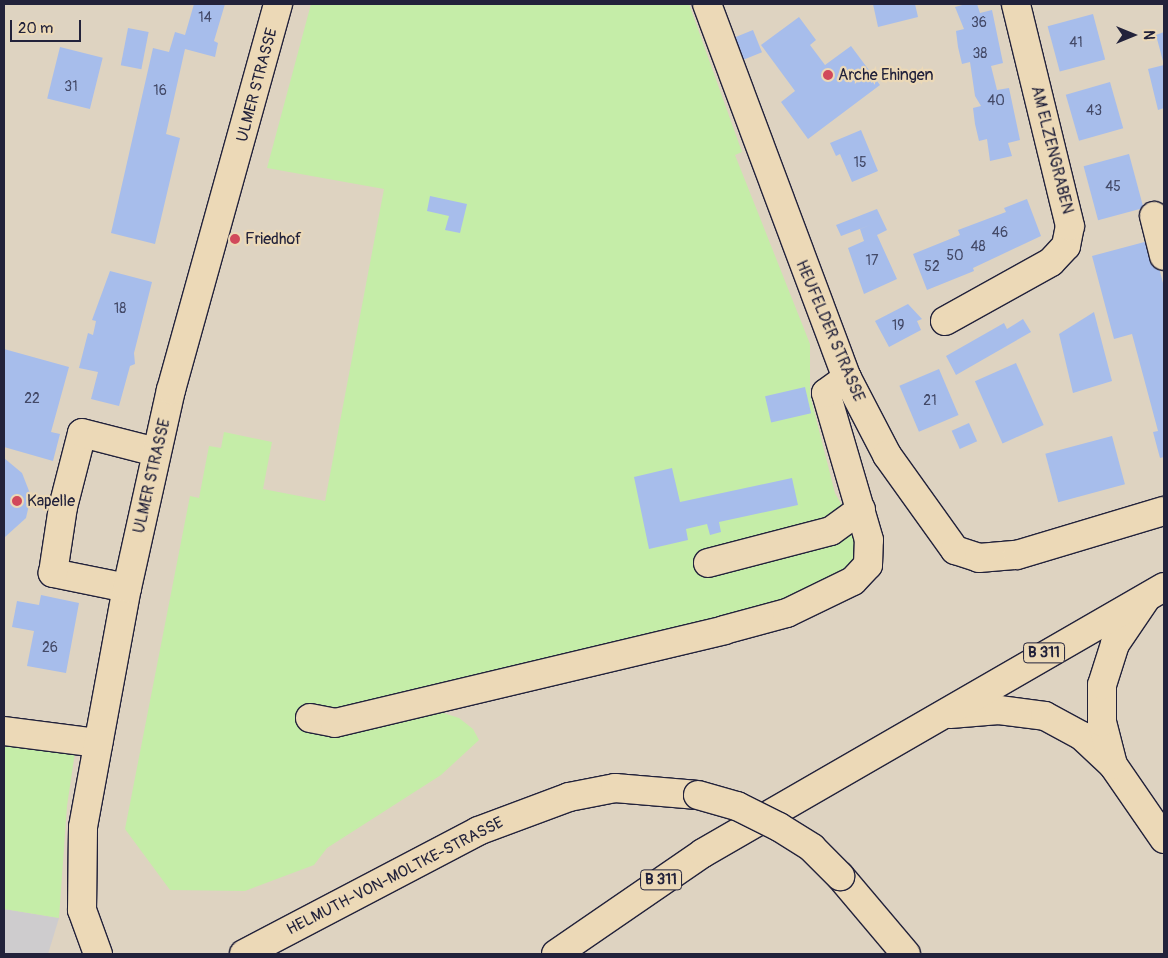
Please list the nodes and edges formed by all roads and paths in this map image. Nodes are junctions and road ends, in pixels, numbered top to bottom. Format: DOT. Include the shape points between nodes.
graph roads {
  1 [pos="278,4"];
  2 [pos="707,4"];
  3 [pos="1016,4"];
  4 [pos="1154,216"];
  5 [pos="1164,256"];
  6 [pos="945,321"];
  7 [pos="847,378"];
  8 [pos="156,452"];
  9 [pos="861,510"];
  10 [pos="1164,511"];
  11 [pos="708,563"];
  12 [pos="127,588"];
  13 [pos="1156,592"];
  14 [pos="943,714"];
  15 [pos="310,718"];
  16 [pos="4,732"];
  17 [pos="98,743"];
  18 [pos="1113,765"];
  19 [pos="1164,839"];
  20 [pos="98,954"];
  21 [pos="244,954"];
  22 [pos="556,954"];
  23 [pos="906,954"];
  1 -- 8 [label="street, ULMER STRASSE"];
  2 -- 7 [label="street, HEUFELDER STRASSE"];
  3 -- 6 [label="street, AM ELZENGRABEN" via="1070,226 1066,246 1051,262"];
  4 -- 5 [label="street"];
  7 -- 9 [label="street" via="826,393"];
  7 -- 10 [label="street, HEUFELDER STRASSE" via="888,455 955,550 979,558 1017,555"];
  8 -- 12 [label="street, ULMER STRASSE"];
  8 -- 12 [label="street" via="82,432 63,507 52,573"];
  9 -- 11 [label="street" via="831,531"];
  9 -- 15 [label="street" via="869,540 868,565 853,581 787,612 335,723"];
  12 -- 17 [label="street, ULMER STRASSE"];
  13 -- 14 [label="street, B 311"];
  13 -- 18 [label="street" via="1115,644 1102,686 1102,722"];
  14 -- 18 [label="street" via="999,710 1045,716 1082,736"];
  14 -- 22 [label="street, B 311" via="703,853"];
  16 -- 17 [label="street"];
  17 -- 20 [label="street, ULMER STRASSE" via="83,826 80,886 82,910"];
  18 -- 19 [label="street"];
  21 -- 23 [label="street, HELMUTH-VON-MOLTKE-STRASSE, bridge" via="478,831 560,800 615,788 698,795 738,806 779,827 812,848 840,876"];
}
